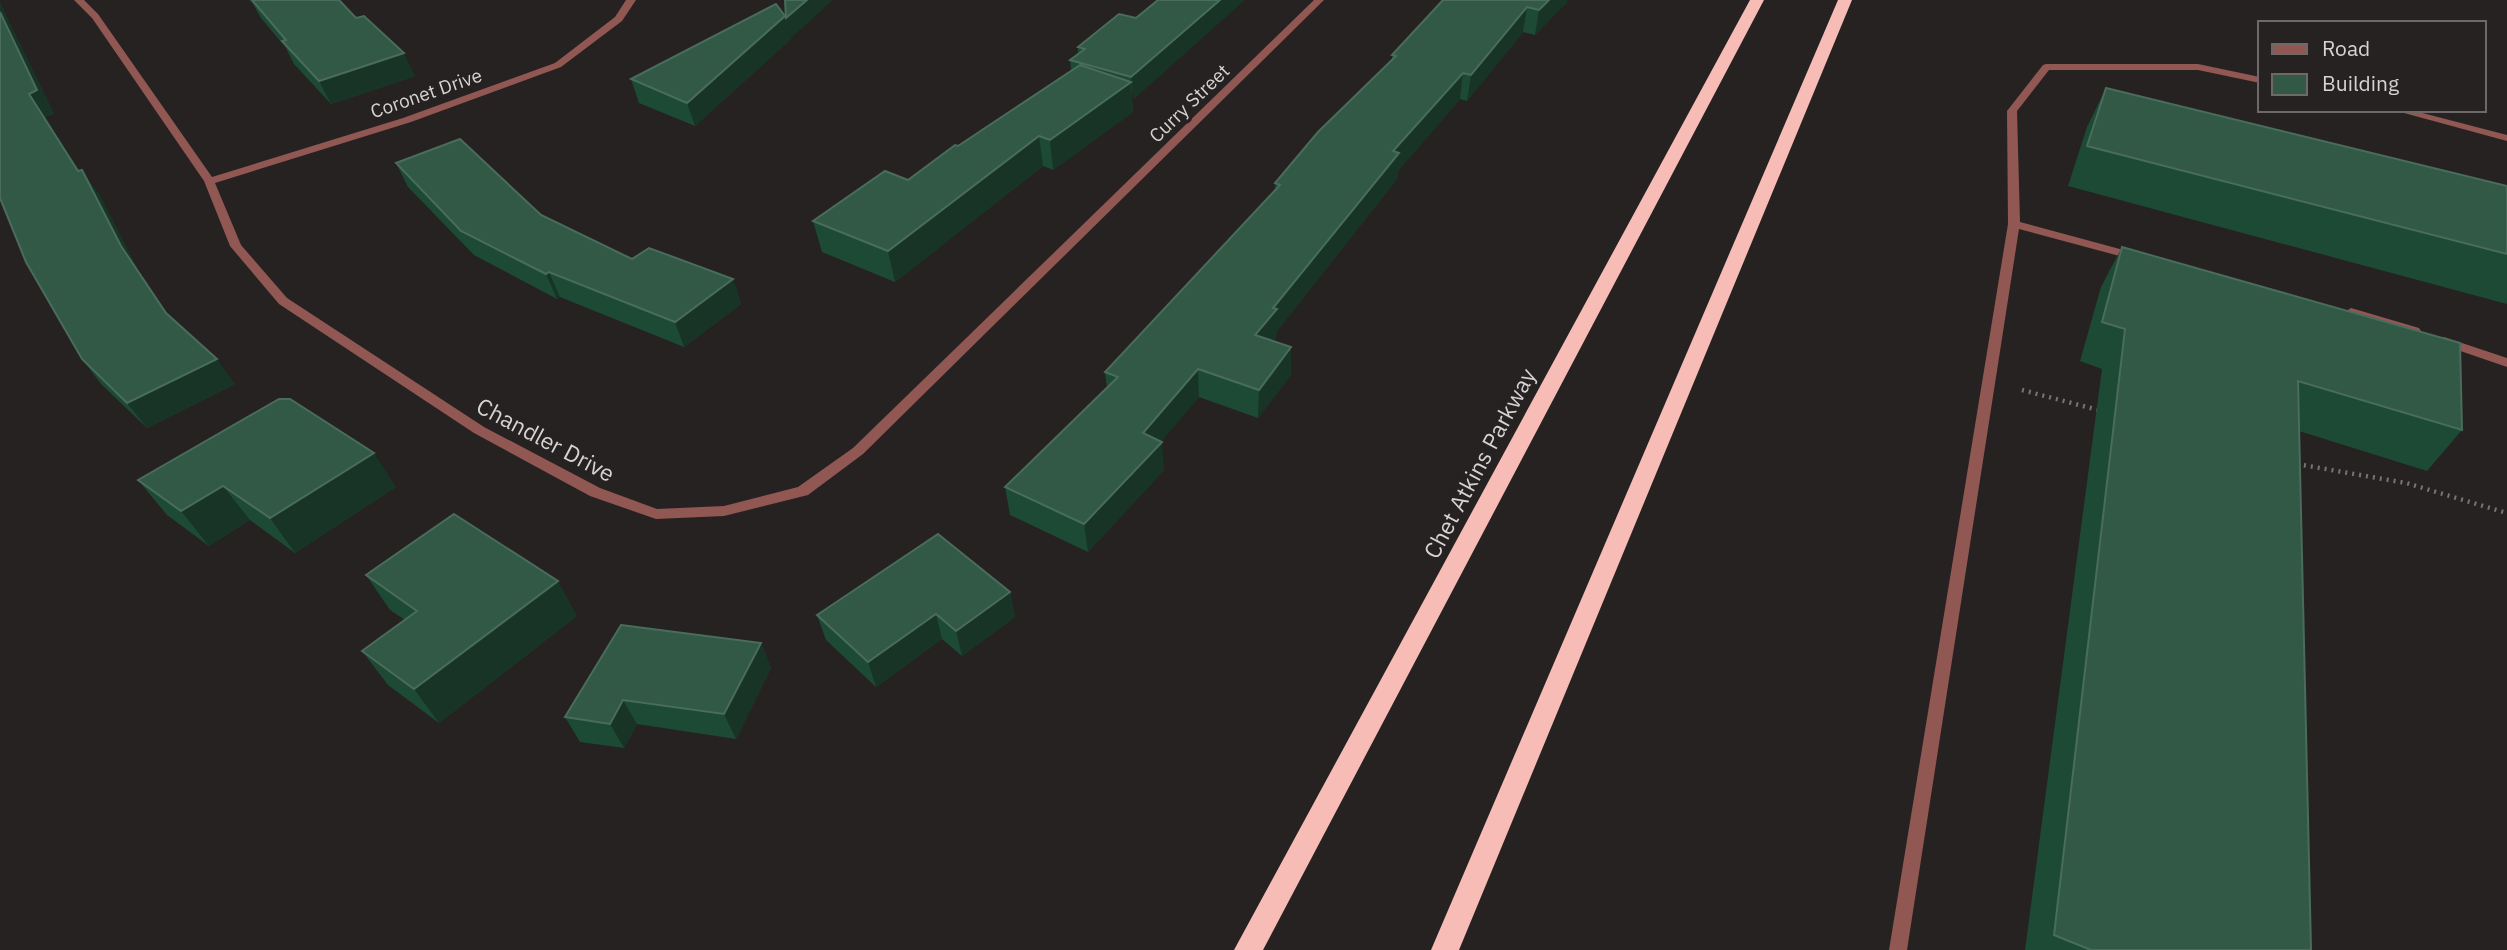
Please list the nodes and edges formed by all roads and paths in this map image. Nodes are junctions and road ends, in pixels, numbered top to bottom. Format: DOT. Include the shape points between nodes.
graph roads {
  1 [pos="79,0"];
  2 [pos="631,0"];
  3 [pos="1319,0"];
  4 [pos="1757,0"];
  5 [pos="1845,0"];
  6 [pos="2258,80"];
  7 [pos="2406,112"];
  8 [pos="2507,138"];
  9 [pos="209,181"];
  10 [pos="2014,223"];
  11 [pos="1082,231"];
  12 [pos="2151,260"];
  13 [pos="2337,309"];
  14 [pos="2507,363"];
  15 [pos="1989,381"];
  16 [pos="2106,412"];
  17 [pos="2294,463"];
  18 [pos="2507,513"];
  19 [pos="1248,950"];
  20 [pos="1445,950"];
  21 [pos="1898,950"];
  1 -- 9 [label="street, Chandler Drive" via="95,16"];
  2 -- 9 [label="street, Coronet Drive" via="619,19 558,65 407,120"];
  3 -- 11 [label="street, Curry Street"];
  4 -- 19 [label="highway, Chet Atkins Parkway"];
  5 -- 20 [label="highway"];
  6 -- 10 [label="street" via="2198,67 2046,67 2012,111"];
  7 -- 8 [label="street"];
  9 -- 11 [label="street, Chandler Drive" via="236,246 283,301 479,430 595,492 656,514 724,511 803,491 858,451"];
  10 -- 12 [label="street"];
  10 -- 15 [label="street"];
  13 -- 14 [label="street"];
  15 -- 16 [label="path"];
  15 -- 21 [label="street"];
  17 -- 18 [label="path" via="2406,483"];
}
